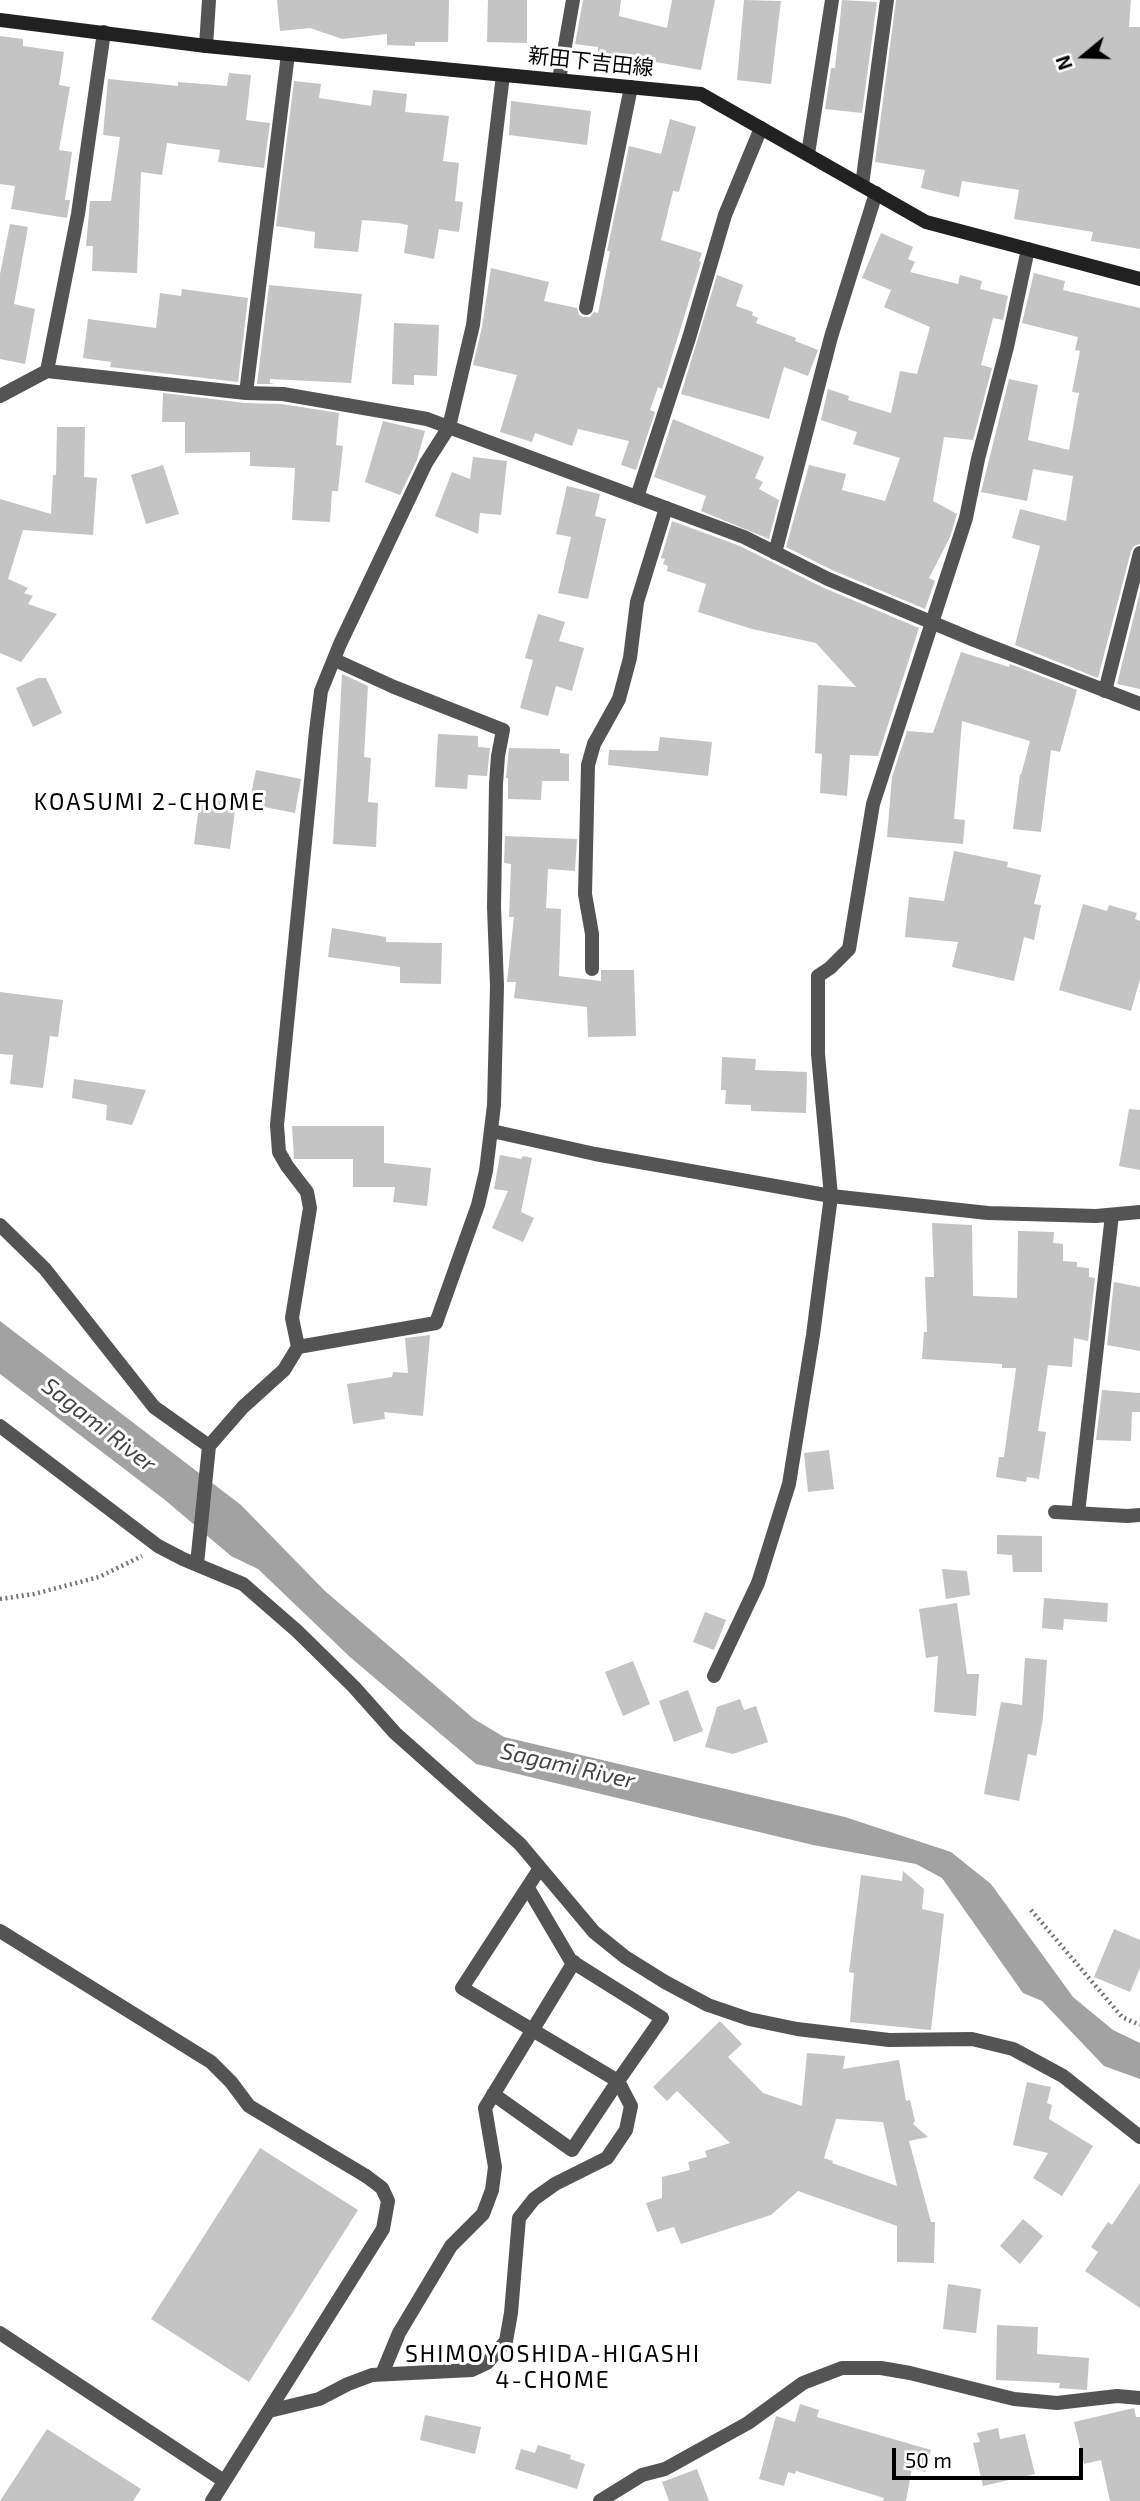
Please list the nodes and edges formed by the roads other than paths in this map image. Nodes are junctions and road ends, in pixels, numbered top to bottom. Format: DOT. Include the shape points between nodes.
graph roads {
  1 [pos="209,0"];
  2 [pos="573,0"];
  3 [pos="832,0"];
  4 [pos="887,0"];
  5 [pos="0,20"];
  6 [pos="104,32"];
  7 [pos="206,46"];
  8 [pos="288,54"];
  9 [pos="503,75"];
  10 [pos="559,80"];
  11 [pos="631,88"];
  12 [pos="761,128"];
  13 [pos="808,154"];
  14 [pos="862,185"];
  15 [pos="876,193"];
  16 [pos="1028,249"];
  17 [pos="1140,279"];
  18 [pos="586,308"];
  19 [pos="47,371"];
  20 [pos="246,393"];
  21 [pos="0,397"];
  22 [pos="449,427"];
  23 [pos="636,497"];
  24 [pos="666,508"];
  25 [pos="775,553"];
  26 [pos="1140,553"];
  27 [pos="932,621"];
  28 [pos="335,660"];
  29 [pos="1105,691"];
  30 [pos="1140,704"];
  31 [pos="592,969"];
  32 [pos="492,1131"];
  33 [pos="831,1196"];
  34 [pos="1140,1213"];
  35 [pos="1112,1215"];
  36 [pos="0,1225"];
  37 [pos="298,1347"];
  38 [pos="0,1426"];
  39 [pos="209,1446"];
  40 [pos="1055,1512"];
  41 [pos="1078,1513"];
  42 [pos="1140,1515"];
  43 [pos="197,1564"];
  44 [pos="714,1676"];
  45 [pos="540,1868"];
  46 [pos="528,1888"];
  47 [pos="0,1931"];
  48 [pos="574,1962"];
  49 [pos="533,2030"];
  50 [pos="618,2081"];
  51 [pos="494,2094"];
  52 [pos="1140,2137"];
  53 [pos="0,2333"];
  54 [pos="382,2374"];
  55 [pos="1140,2398"];
  56 [pos="269,2412"];
  57 [pos="224,2481"];
  58 [pos="212,2501"];
  59 [pos="600,2501"];
  1 -- 7 [label="street"];
  2 -- 10 [label="street"];
  3 -- 13 [label="street"];
  4 -- 14 [label="street"];
  5 -- 6 [label="main road, 新田下吉田線"];
  6 -- 7 [label="main road, 新田下吉田線"];
  6 -- 19 [label="street" via="78,214"];
  7 -- 8 [label="main road, 新田下吉田線"];
  8 -- 9 [label="main road, 新田下吉田線"];
  8 -- 20 [label="street"];
  9 -- 10 [label="main road, 新田下吉田線"];
  9 -- 22 [label="street" via="474,324"];
  10 -- 11 [label="main road, 新田下吉田線"];
  11 -- 12 [label="main road, 新田下吉田線" via="701,94"];
  11 -- 18 [label="street"];
  12 -- 13 [label="main road, 新田下吉田線"];
  12 -- 23 [label="street" via="725,215"];
  13 -- 14 [label="main road, 新田下吉田線"];
  14 -- 15 [label="main road, 新田下吉田線"];
  15 -- 16 [label="main road, 新田下吉田線" via="926,222"];
  15 -- 25 [label="street" via="831,337"];
  16 -- 17 [label="main road, 新田下吉田線"];
  16 -- 27 [label="street" via="967,518"];
  19 -- 20 [label="street"];
  19 -- 21 [label="street"];
  20 -- 22 [label="street" via="284,394 427,419"];
  22 -- 23 [label="street"];
  22 -- 28 [label="street" via="426,463"];
  23 -- 24 [label="street"];
  24 -- 25 [label="street"];
  24 -- 31 [label="street" via="637,602 619,699 588,765 585,894 593,934"];
  25 -- 27 [label="street"];
  26 -- 29 [label="street"];
  27 -- 29 [label="street"];
  27 -- 33 [label="street" via="873,804 849,949 818,976 818,1054"];
  28 -- 32 [label="street" via="503,730 496,783"];
  28 -- 37 [label="street" via="321,691 316,731 277,1125 279,1152 307,1192 310,1208 292,1318"];
  29 -- 30 [label="street"];
  32 -- 33 [label="street"];
  32 -- 37 [label="street" via="478,1205 436,1323"];
  33 -- 35 [label="street" via="976,1213"];
  33 -- 44 [label="street" via="789,1484 758,1583"];
  34 -- 35 [label="street"];
  35 -- 41 [label="street"];
  36 -- 39 [label="street" via="45,1269 154,1407"];
  37 -- 39 [label="street" via="284,1370"];
  38 -- 43 [label="street" via="158,1546"];
  39 -- 43 [label="street"];
  40 -- 41 [label="street"];
  41 -- 42 [label="street"];
  43 -- 45 [label="street" via="243,1584 354,1687 395,1733 520,1844"];
  45 -- 46 [label="street"];
  45 -- 52 [label="street" via="594,1932 625,1957 708,2005 797,2029 889,2040 972,2039 1013,2049 1063,2076"];
  46 -- 48 [label="street"];
  46 -- 49 [label="street" via="462,1988"];
  47 -- 56 [label="street" via="211,2062 249,2106 382,2188 388,2201 383,2229"];
  48 -- 49 [label="street"];
  48 -- 50 [label="street" via="662,2018"];
  49 -- 50 [label="street"];
  49 -- 51 [label="street"];
  50 -- 51 [label="street" via="572,2150"];
  50 -- 54 [label="street" via="631,2106 626,2130 607,2158 555,2184 534,2199 519,2218 506,2341 487,2364 472,2370"];
  51 -- 54 [label="street" via="485,2108 495,2167 489,2201 483,2214 451,2245 399,2333"];
  53 -- 57 [label="street"];
  54 -- 56 [label="street" via="319,2399"];
  55 -- 59 [label="street" via="1057,2403 1014,2399 910,2373 842,2368 803,2383 748,2423"];
  56 -- 57 [label="street"];
  57 -- 58 [label="street"];
}
